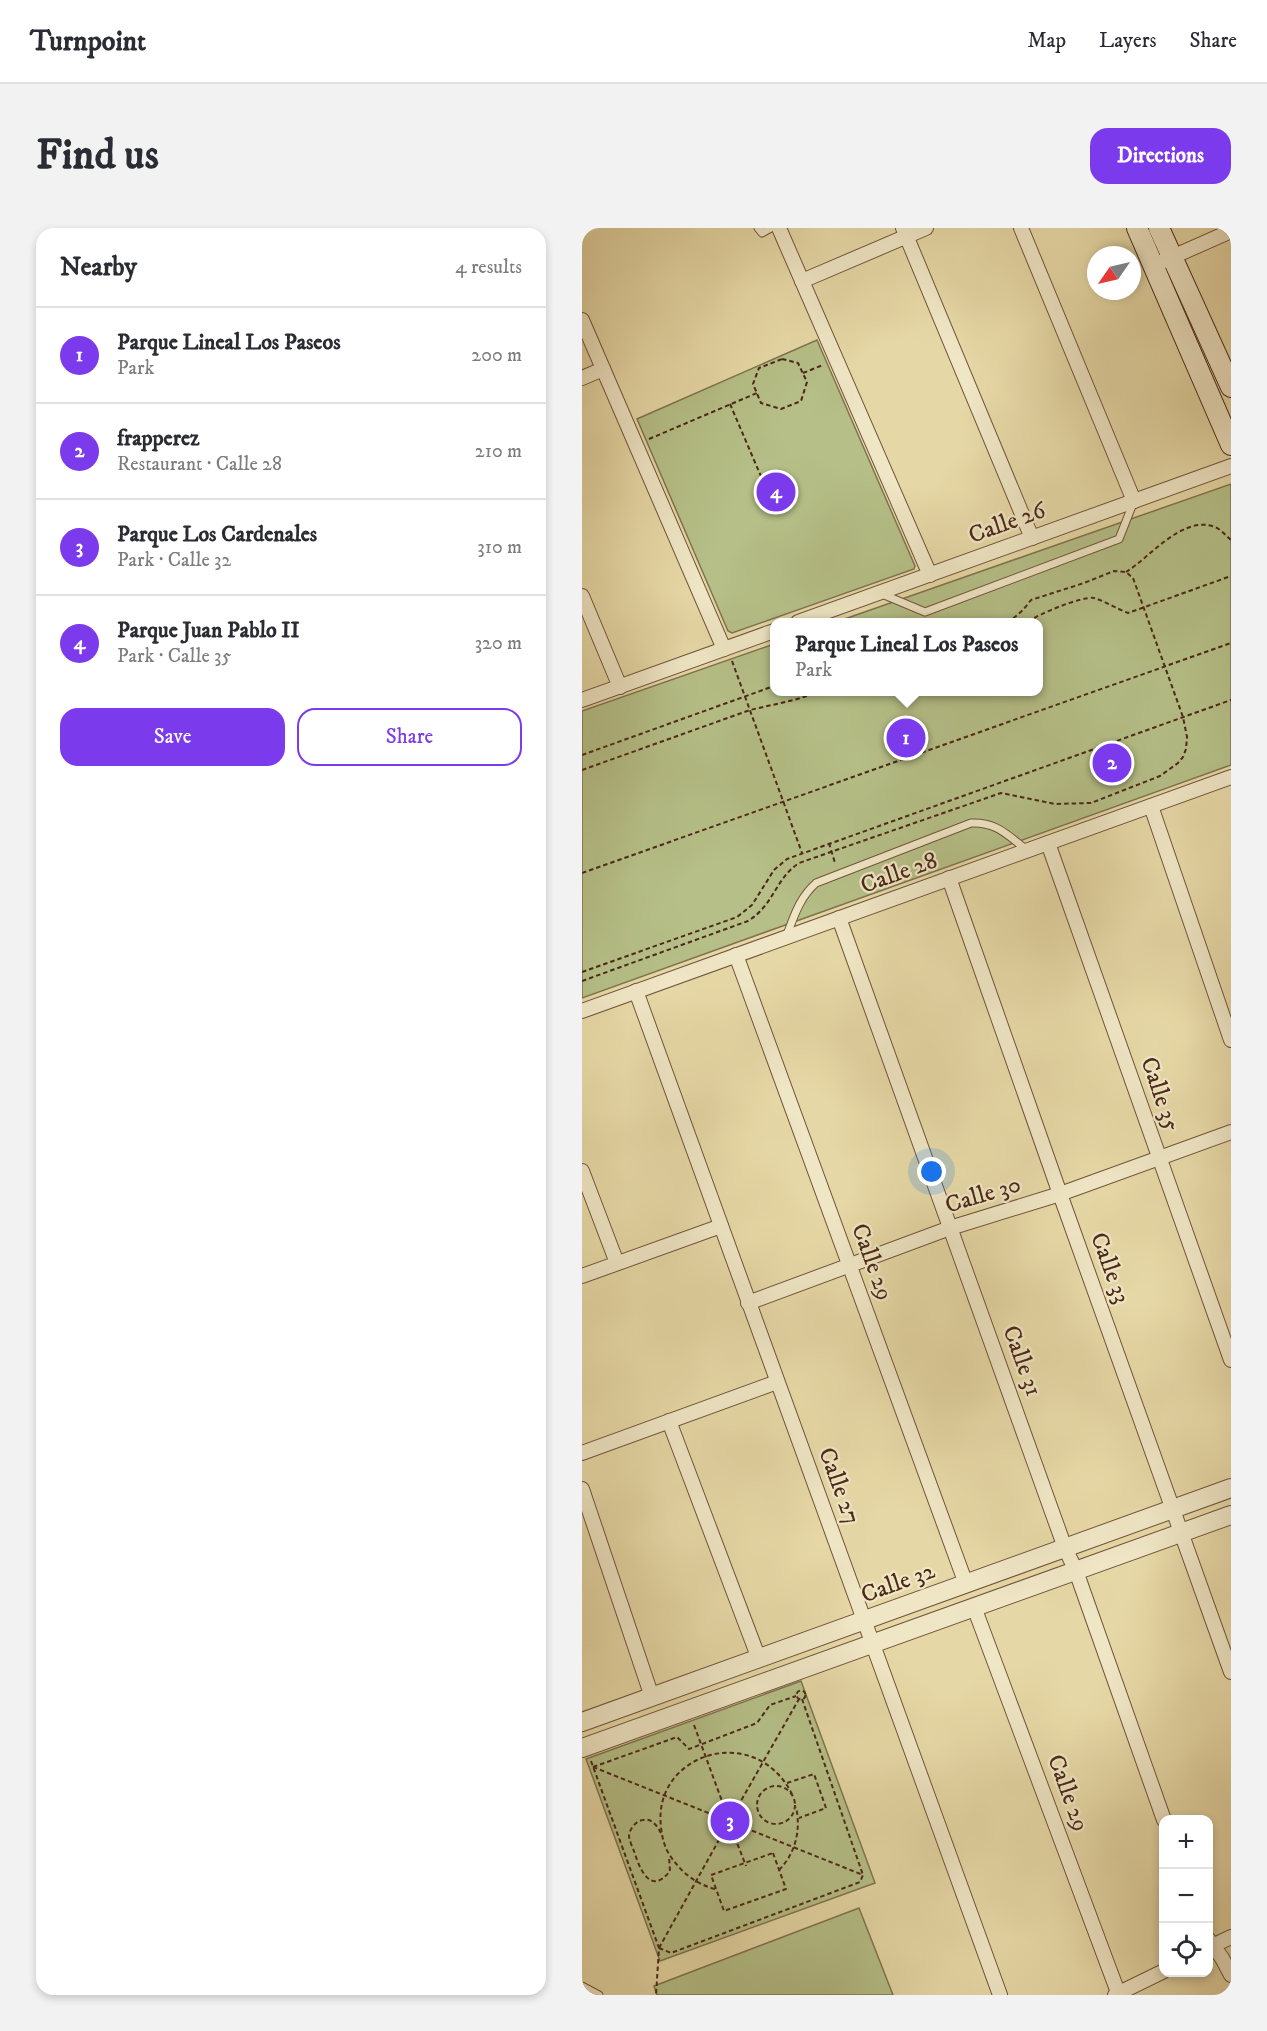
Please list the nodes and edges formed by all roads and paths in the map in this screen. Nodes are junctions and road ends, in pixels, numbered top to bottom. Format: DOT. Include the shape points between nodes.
graph roads {
  1 [pos="758,228"];
  2 [pos="771,228"];
  3 [pos="779,228"];
  4 [pos="926,228"];
  5 [pos="1021,228"];
  6 [pos="1137,228"];
  7 [pos="1160,228"];
  8 [pos="1231,231"];
  9 [pos="905,232"];
  10 [pos="1172,257"];
  11 [pos="1152,266"];
  12 [pos="802,281"];
  13 [pos="582,320"];
  14 [pos="828,363"];
  15 [pos="603,369"];
  16 [pos="803,373"];
  17 [pos="582,378"];
  18 [pos="1231,387"];
  19 [pos="757,393"];
  20 [pos="730,404"];
  21 [pos="645,440"];
  22 [pos="1231,445"];
  23 [pos="1231,466"];
  24 [pos="763,481"];
  25 [pos="1134,501"];
  26 [pos="1032,538"];
  27 [pos="1231,540"];
  28 [pos="1126,572"];
  29 [pos="930,575"];
  30 [pos="1231,576"];
  31 [pos="880,593"];
  32 [pos="582,597"];
  33 [pos="1144,608"];
  34 [pos="809,618"];
  35 [pos="1014,618"];
  36 [pos="1034,618"];
  37 [pos="770,632"];
  38 [pos="1231,644"];
  39 [pos="724,649"];
  40 [pos="733,663"];
  41 [pos="1165,667"];
  42 [pos="620,687"];
  43 [pos="770,687"];
  44 [pos="745,696"];
  45 [pos="807,696"];
  46 [pos="582,700"];
  47 [pos="1231,700"];
  48 [pos="750,710"];
  49 [pos="1183,717"];
  50 [pos="582,754"];
  51 [pos="582,770"];
  52 [pos="1231,777"];
  53 [pos="783,802"];
  54 [pos="1151,806"];
  55 [pos="829,843"];
  56 [pos="1048,843"];
  57 [pos="1027,850"];
  58 [pos="832,852"];
  59 [pos="802,853"];
  60 [pos="582,873"];
  61 [pos="949,878"];
  62 [pos="839,918"];
  63 [pos="786,937"];
  64 [pos="736,955"];
  65 [pos="582,972"];
  66 [pos="582,981"];
  67 [pos="636,991"];
  68 [pos="582,1011"];
  69 [pos="1231,1040"];
  70 [pos="1231,1132"];
  71 [pos="1159,1158"];
  72 [pos="582,1171"];
  73 [pos="1060,1194"];
  74 [pos="721,1226"];
  75 [pos="950,1228"];
  76 [pos="617,1263"];
  77 [pos="849,1265"];
  78 [pos="582,1276"];
  79 [pos="748,1303"];
  80 [pos="1231,1360"];
  81 [pos="777,1382"];
  82 [pos="669,1421"];
  83 [pos="582,1453"];
  84 [pos="1231,1488"];
  85 [pos="582,1489"];
  86 [pos="1173,1509"];
  87 [pos="1231,1515"];
  88 [pos="1182,1533"];
  89 [pos="1065,1548"];
  90 [pos="1076,1571"];
  91 [pos="966,1584"];
  92 [pos="974,1607"];
  93 [pos="864,1621"];
  94 [pos="872,1644"];
  95 [pos="759,1659"];
  96 [pos="1231,1672"];
  97 [pos="652,1697"];
  98 [pos="799,1698"];
  99 [pos="582,1722"];
  100 [pos="693,1723"];
  101 [pos="701,1744"];
  102 [pos="586,1754"];
  103 [pos="706,1756"];
  104 [pos="764,1761"];
  105 [pos="593,1767"];
  106 [pos="787,1784"];
  107 [pos="792,1794"];
  108 [pos="666,1796"];
  109 [pos="795,1801"];
  110 [pos="723,1803"];
  111 [pos="739,1805"];
  112 [pos="726,1812"];
  113 [pos="734,1813"];
  114 [pos="711,1814"];
  115 [pos="1162,1815"];
  116 [pos="721,1818"];
  117 [pos="799,1818"];
  118 [pos="738,1825"];
  119 [pos="747,1828"];
  120 [pos="725,1830"];
  121 [pos="732,1830"];
  122 [pos="662,1837"];
  123 [pos="720,1839"];
  124 [pos="736,1840"];
  125 [pos="794,1847"];
  126 [pos="668,1853"];
  127 [pos="745,1865"];
  128 [pos="779,1870"];
  129 [pos="863,1875"];
  130 [pos="696,1881"];
  131 [pos="715,1889"];
  132 [pos="1231,1937"];
  133 [pos="1213,1943"];
  134 [pos="659,1948"];
  135 [pos="1213,1948"];
  136 [pos="1159,1973"];
  137 [pos="1231,1975"];
  138 [pos="582,1986"];
  139 [pos="1117,1994"];
  140 [pos="599,1995"];
  141 [pos="657,1995"];
  142 [pos="1000,1995"];
  1 -- 2 [label="lane" via="762,233"];
  3 -- 12 [label="street"];
  4 -- 9 [label="street"];
  5 -- 25 [label="street"];
  6 -- 11 [label="main road"];
  7 -- 10 [label="main road"];
  8 -- 10 [label="street"];
  9 -- 12 [label="street"];
  9 -- 26 [label="street"];
  10 -- 11 [label="street"];
  10 -- 18 [label="main road"];
  11 -- 22 [label="main road"];
  12 -- 29 [label="street"];
  13 -- 15 [label="street"];
  14 -- 16 [label="path"];
  15 -- 17 [label="street"];
  15 -- 39 [label="street"];
  16 -- 19 [label="path" via="798,363 782,359 759,368 753,384"];
  16 -- 19 [label="path" via="807,382 801,401 781,409 761,403"];
  19 -- 20 [label="path"];
  20 -- 21 [label="path"];
  20 -- 24 [label="path"];
  23 -- 25 [label="street, Calle 26"];
  25 -- 26 [label="street, Calle 26"];
  25 -- 31 [label="lane" via="1119,539 925,612"];
  26 -- 29 [label="street, Calle 26"];
  27 -- 28 [label="path" via="1210,526 1196,526 1173,536"];
  28 -- 33 [label="path" via="1133,578"];
  28 -- 35 [label="path" via="1114,571 1031,600"];
  29 -- 31 [label="street, Calle 26"];
  30 -- 33 [label="path"];
  31 -- 34 [label="street, Calle 26"];
  32 -- 42 [label="street"];
  33 -- 36 [label="path" via="1128,613 1087,598"];
  33 -- 41 [label="path"];
  37 -- 39 [label="street"];
  38 -- 41 [label="path"];
  39 -- 42 [label="street"];
  40 -- 44 [label="path"];
  41 -- 49 [label="path"];
  41 -- 53 [label="path"];
  42 -- 46 [label="street"];
  43 -- 44 [label="path"];
  44 -- 48 [label="path"];
  44 -- 50 [label="path"];
  45 -- 48 [label="path"];
  47 -- 49 [label="path"];
  48 -- 51 [label="path"];
  48 -- 53 [label="path"];
  49 -- 55 [label="path"];
  49 -- 58 [label="path" via="1186,749 1178,763 1160,776 1091,803 1055,804 1001,793"];
  52 -- 54 [label="street, Calle 28"];
  53 -- 59 [label="path"];
  53 -- 60 [label="path"];
  54 -- 56 [label="street, Calle 28"];
  54 -- 69 [label="street"];
  55 -- 58 [label="path"];
  55 -- 59 [label="path"];
  56 -- 57 [label="street, Calle 28"];
  56 -- 71 [label="street, Calle 35"];
  57 -- 61 [label="street, Calle 28"];
  57 -- 63 [label="lane" via="985,822 970,823 816,883 799,903"];
  58 -- 66 [label="path" via="799,863 785,873 769,903 748,921"];
  59 -- 65 [label="path" via="781,863 752,905 737,917"];
  61 -- 62 [label="street, Calle 28"];
  61 -- 73 [label="street, Calle 33"];
  62 -- 63 [label="street, Calle 28"];
  62 -- 75 [label="street, Calle 31"];
  63 -- 64 [label="street, Calle 28"];
  64 -- 67 [label="street, Calle 28"];
  64 -- 77 [label="street, Calle 29"];
  67 -- 68 [label="street, Calle 28"];
  67 -- 74 [label="street, Calle 27"];
  70 -- 71 [label="street, Calle 30"];
  71 -- 73 [label="street, Calle 30"];
  71 -- 80 [label="street, Calle 35"];
  72 -- 76 [label="street"];
  73 -- 75 [label="street, Calle 30"];
  73 -- 86 [label="street, Calle 33"];
  74 -- 76 [label="street"];
  74 -- 79 [label="street, Calle 27"];
  75 -- 77 [label="street, Calle 30"];
  75 -- 89 [label="street, Calle 31"];
  76 -- 78 [label="street"];
  77 -- 79 [label="street, Calle 30"];
  77 -- 91 [label="street, Calle 29"];
  79 -- 81 [label="street, Calle 27"];
  81 -- 82 [label="street"];
  81 -- 93 [label="street, Calle 27"];
  82 -- 83 [label="street"];
  82 -- 95 [label="street"];
  84 -- 86 [label="street, Calle 32"];
  85 -- 97 [label="street"];
  86 -- 88 [label="street, Calle 33"];
  86 -- 89 [label="street, Calle 32"];
  87 -- 88 [label="street, Calle 32"];
  88 -- 90 [label="street, Calle 32"];
  88 -- 96 [label="street, Calle 33"];
  89 -- 90 [label="street, Calle 31"];
  89 -- 91 [label="street, Calle 32"];
  90 -- 92 [label="street, Calle 32"];
  90 -- 115 [label="street, Calle 31"];
  91 -- 93 [label="street, Calle 32"];
  92 -- 94 [label="street, Calle 32"];
  92 -- 139 [label="street, Calle 29"];
  93 -- 94 [label="street, Calle 27"];
  93 -- 95 [label="street, Calle 32"];
  94 -- 102 [label="street, Calle 32"];
  94 -- 142 [label="street, Calle 27"];
  95 -- 97 [label="street, Calle 32"];
  97 -- 99 [label="street, Calle 32"];
  98 -- 101 [label="path" via="770,1706 757,1723"];
  98 -- 104 [label="path"];
  98 -- 129 [label="path"];
  100 -- 101 [label="path"];
  101 -- 103 [label="path"];
  101 -- 105 [label="path" via="689,1749 677,1737"];
  102 -- 105 [label="path"];
  103 -- 104 [label="path" via="741,1753"];
  103 -- 108 [label="path" via="679,1774"];
  103 -- 110 [label="path"];
  104 -- 106 [label="path"];
  104 -- 111 [label="path"];
  105 -- 108 [label="path"];
  105 -- 134 [label="path"];
  106 -- 107 [label="path"];
  106 -- 117 [label="path" via="814,1774 826,1808"];
  107 -- 109 [label="path"];
  107 -- 109 [label="path" via="783,1787 770,1786 760,1794 759,1812 767,1822 785,1822 794,1813"];
  108 -- 114 [label="path"];
  108 -- 122 [label="path" via="660,1820"];
  109 -- 117 [label="path"];
  110 -- 111 [label="path"];
  110 -- 112 [label="path"];
  110 -- 114 [label="path"];
  111 -- 113 [label="path"];
  111 -- 119 [label="path" via="747,1814"];
  112 -- 113 [label="path"];
  112 -- 116 [label="path"];
  113 -- 118 [label="path"];
  114 -- 116 [label="path"];
  114 -- 123 [label="path" via="710,1828"];
  116 -- 120 [label="path"];
  117 -- 125 [label="path"];
  118 -- 119 [label="path"];
  118 -- 121 [label="path"];
  119 -- 124 [label="path"];
  119 -- 125 [label="path"];
  120 -- 121 [label="path"];
  120 -- 123 [label="path"];
  121 -- 124 [label="path"];
  122 -- 126 [label="path"];
  122 -- 126 [label="path" via="652,1821 638,1821 630,1830 644,1876 653,1881 667,1875"];
  123 -- 124 [label="path"];
  123 -- 130 [label="path"];
  124 -- 127 [label="path"];
  125 -- 128 [label="path"];
  125 -- 129 [label="path"];
  126 -- 130 [label="path"];
  127 -- 128 [label="path" via="773,1853"];
  127 -- 131 [label="path" via="711,1875"];
  128 -- 131 [label="path" via="786,1889 724,1911"];
  129 -- 134 [label="path" via="860,1882 671,1953"];
  130 -- 131 [label="path"];
  130 -- 134 [label="path"];
  132 -- 133 [label="street"];
  134 -- 141 [label="path"];
  135 -- 137 [label="street"];
  136 -- 139 [label="street"];
  138 -- 140 [label="lane"];
}
